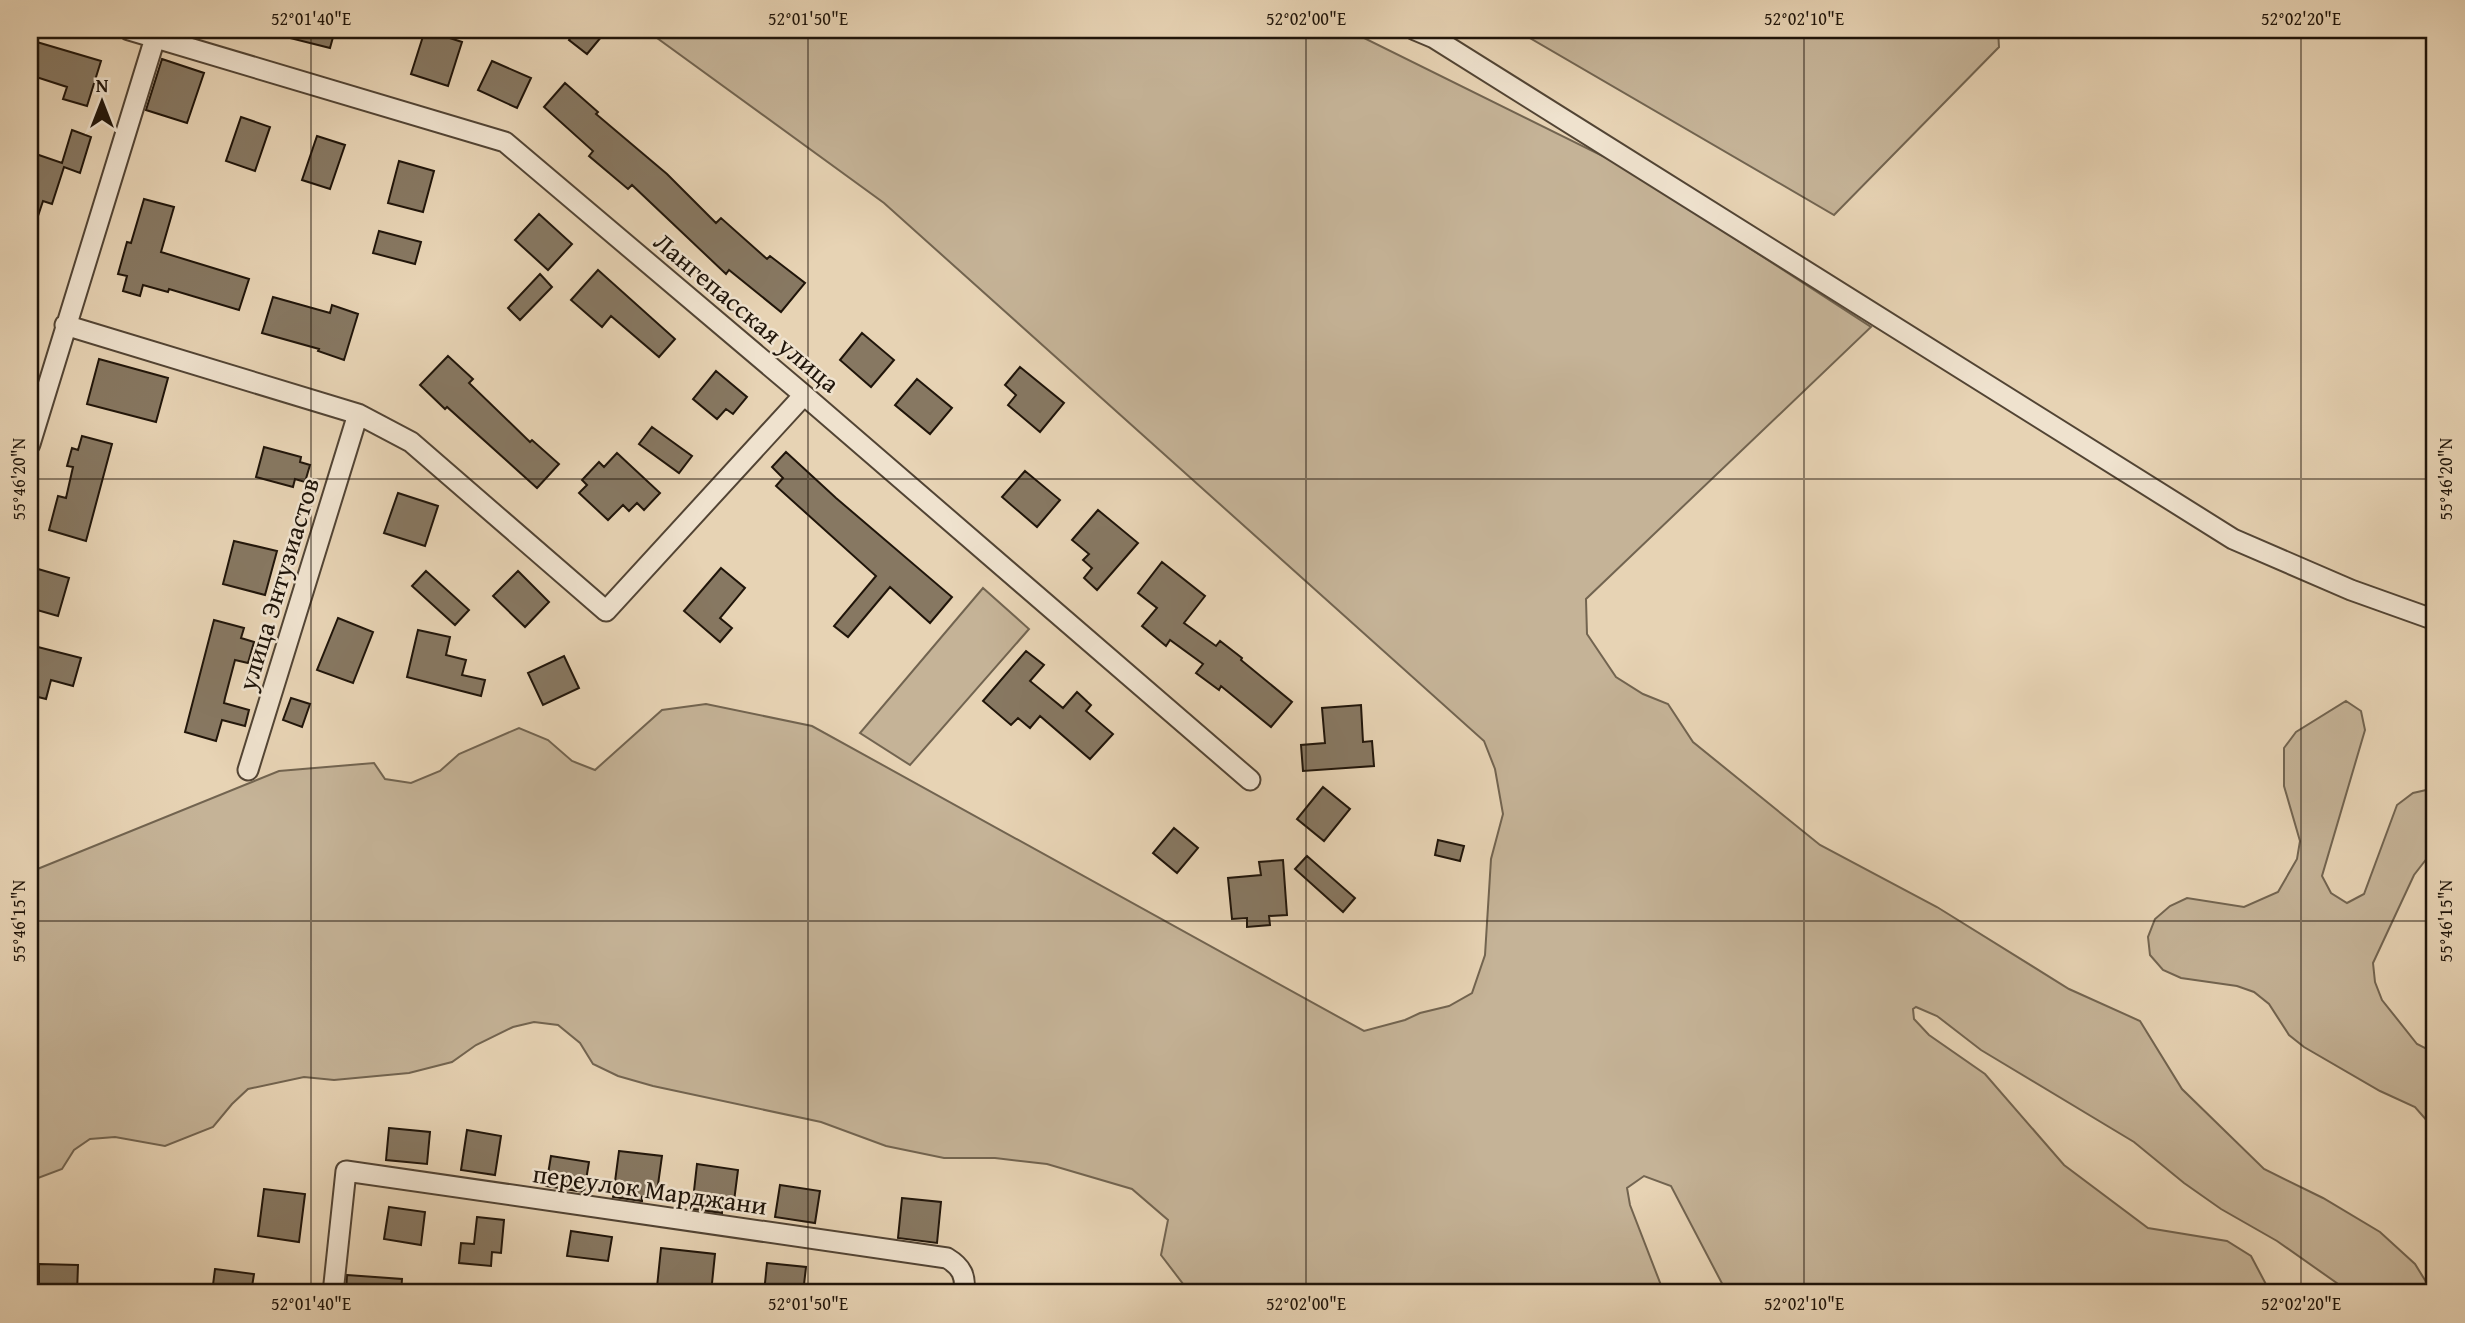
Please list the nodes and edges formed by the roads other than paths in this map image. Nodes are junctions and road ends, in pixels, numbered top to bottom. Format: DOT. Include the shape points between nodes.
graph roads {
  1 [pos="129,30"];
  2 [pos="1415,30"];
  3 [pos="155,38"];
  4 [pos="65,325"];
  5 [pos="804,395"];
  6 [pos="358,414"];
  7 [pos="30,444"];
  8 [pos="2435,620"];
  9 [pos="248,770"];
  10 [pos="1250,780"];
  11 [pos="333,1293"];
  12 [pos="964,1293"];
  1 -- 3 [label="street, Лангепасская улица"];
  2 -- 8 [label="street" via="2233,539"];
  3 -- 4 [label="street"];
  3 -- 5 [label="street, Лангепасская улица" via="505,142"];
  4 -- 6 [label="street"];
  4 -- 7 [label="street"];
  5 -- 6 [label="street" via="606,611 411,442"];
  5 -- 10 [label="street, Лангепасская улица"];
  6 -- 9 [label="street, улица Энтузиастов"];
  11 -- 12 [label="street, переулок Марджани" via="346,1171 947,1258 959,1265"];
}
